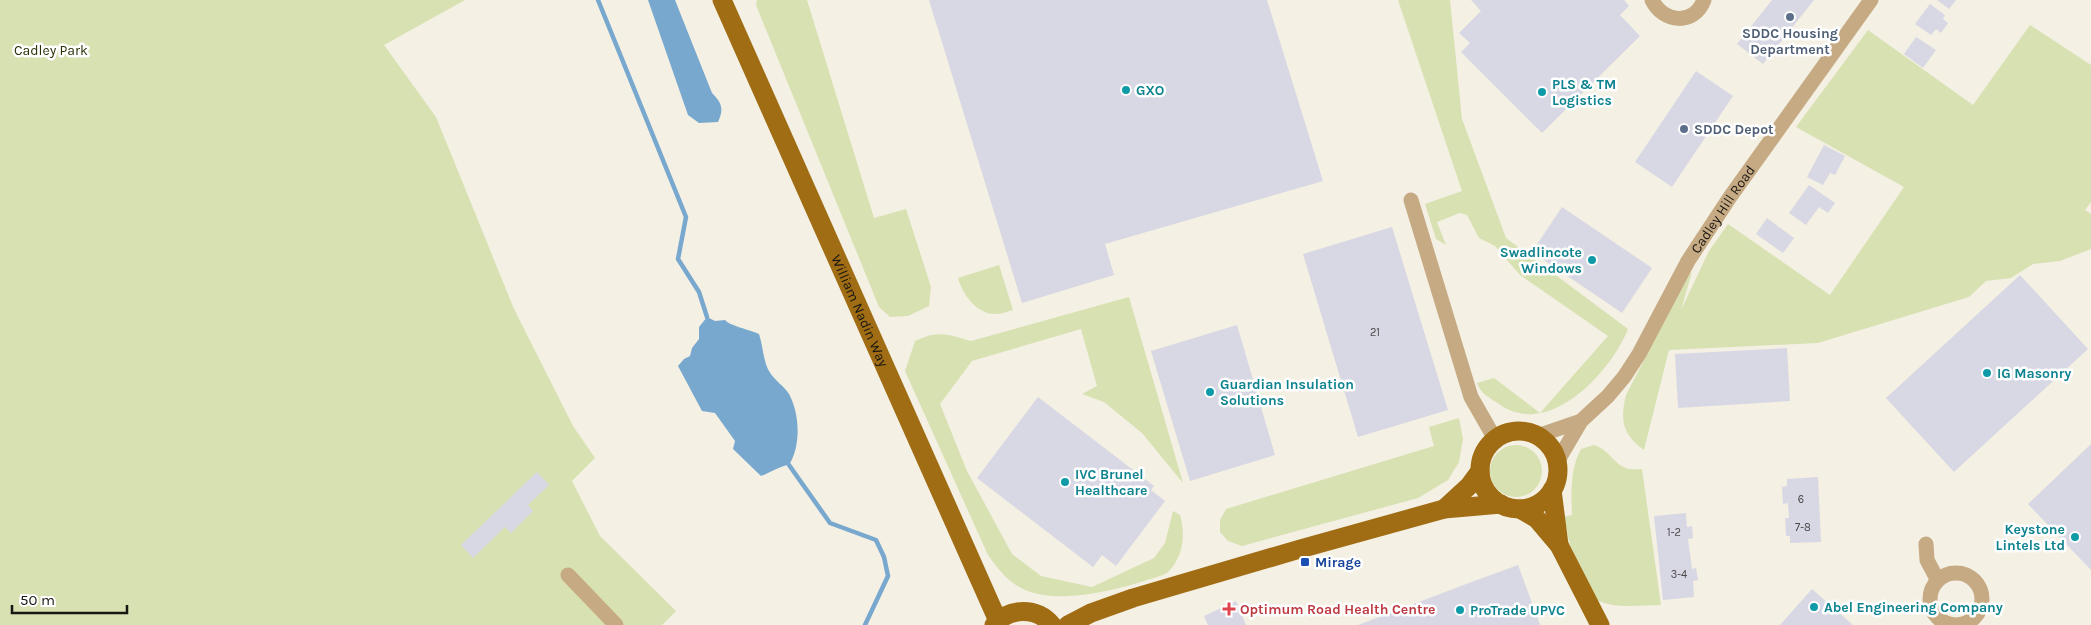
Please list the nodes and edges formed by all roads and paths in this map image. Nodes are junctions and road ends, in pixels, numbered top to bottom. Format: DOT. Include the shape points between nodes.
graph roads {
  1 [pos="722,0"];
  2 [pos="1652,0"];
  3 [pos="1704,0"];
  4 [pos="1872,0"];
  5 [pos="1410,200"];
  6 [pos="1581,421"];
  7 [pos="1537,436"];
  8 [pos="1495,439"];
  9 [pos="1556,462"];
  10 [pos="1480,471"];
  11 [pos="1552,490"];
  12 [pos="1501,504"];
  13 [pos="1520,509"];
  14 [pos="1444,510"];
  15 [pos="1926,544"];
  16 [pos="1558,546"];
  17 [pos="568,575"];
  18 [pos="1937,579"];
  19 [pos="996,623"];
  20 [pos="1973,623"];
  21 [pos="616,625"];
  22 [pos="1052,625"];
  23 [pos="1068,625"];
  24 [pos="1600,625"];
  1 -- 19 [label="main road, William Nadin Way"];
  2 -- 3 [label="street" via="1669,18 1679,19 1696,13"];
  4 -- 6 [label="street, Cadley Hill Road" via="1724,205 1624,377"];
  5 -- 8 [label="street" via="1471,397"];
  6 -- 7 [label="street, Cadley Hill Road"];
  6 -- 9 [label="street, Cadley Hill Road"];
  7 -- 8 [label="main road" via="1524,431"];
  7 -- 9 [label="main road" via="1548,443"];
  8 -- 10 [label="main road" via="1482,458"];
  9 -- 11 [label="main road" via="1557,477"];
  10 -- 12 [label="main road" via="1487,492"];
  10 -- 14 [label="main road"];
  11 -- 13 [label="main road" via="1544,500"];
  11 -- 16 [label="main road"];
  12 -- 13 [label="main road"];
  12 -- 14 [label="main road"];
  13 -- 16 [label="main road" via="1537,519"];
  14 -- 23 [label="main road" via="1133,598"];
  15 -- 18 [label="street" via="1926,560"];
  16 -- 24 [label="main road"];
  17 -- 21 [label="street"];
  18 -- 20 [label="street" via="1931,588 1929,602 1933,612 1950,625"];
  18 -- 20 [label="street" via="1947,573 1959,572 1977,582 1983,600"];
  19 -- 22 [label="main road" via="1008,614 1030,610"];
}
